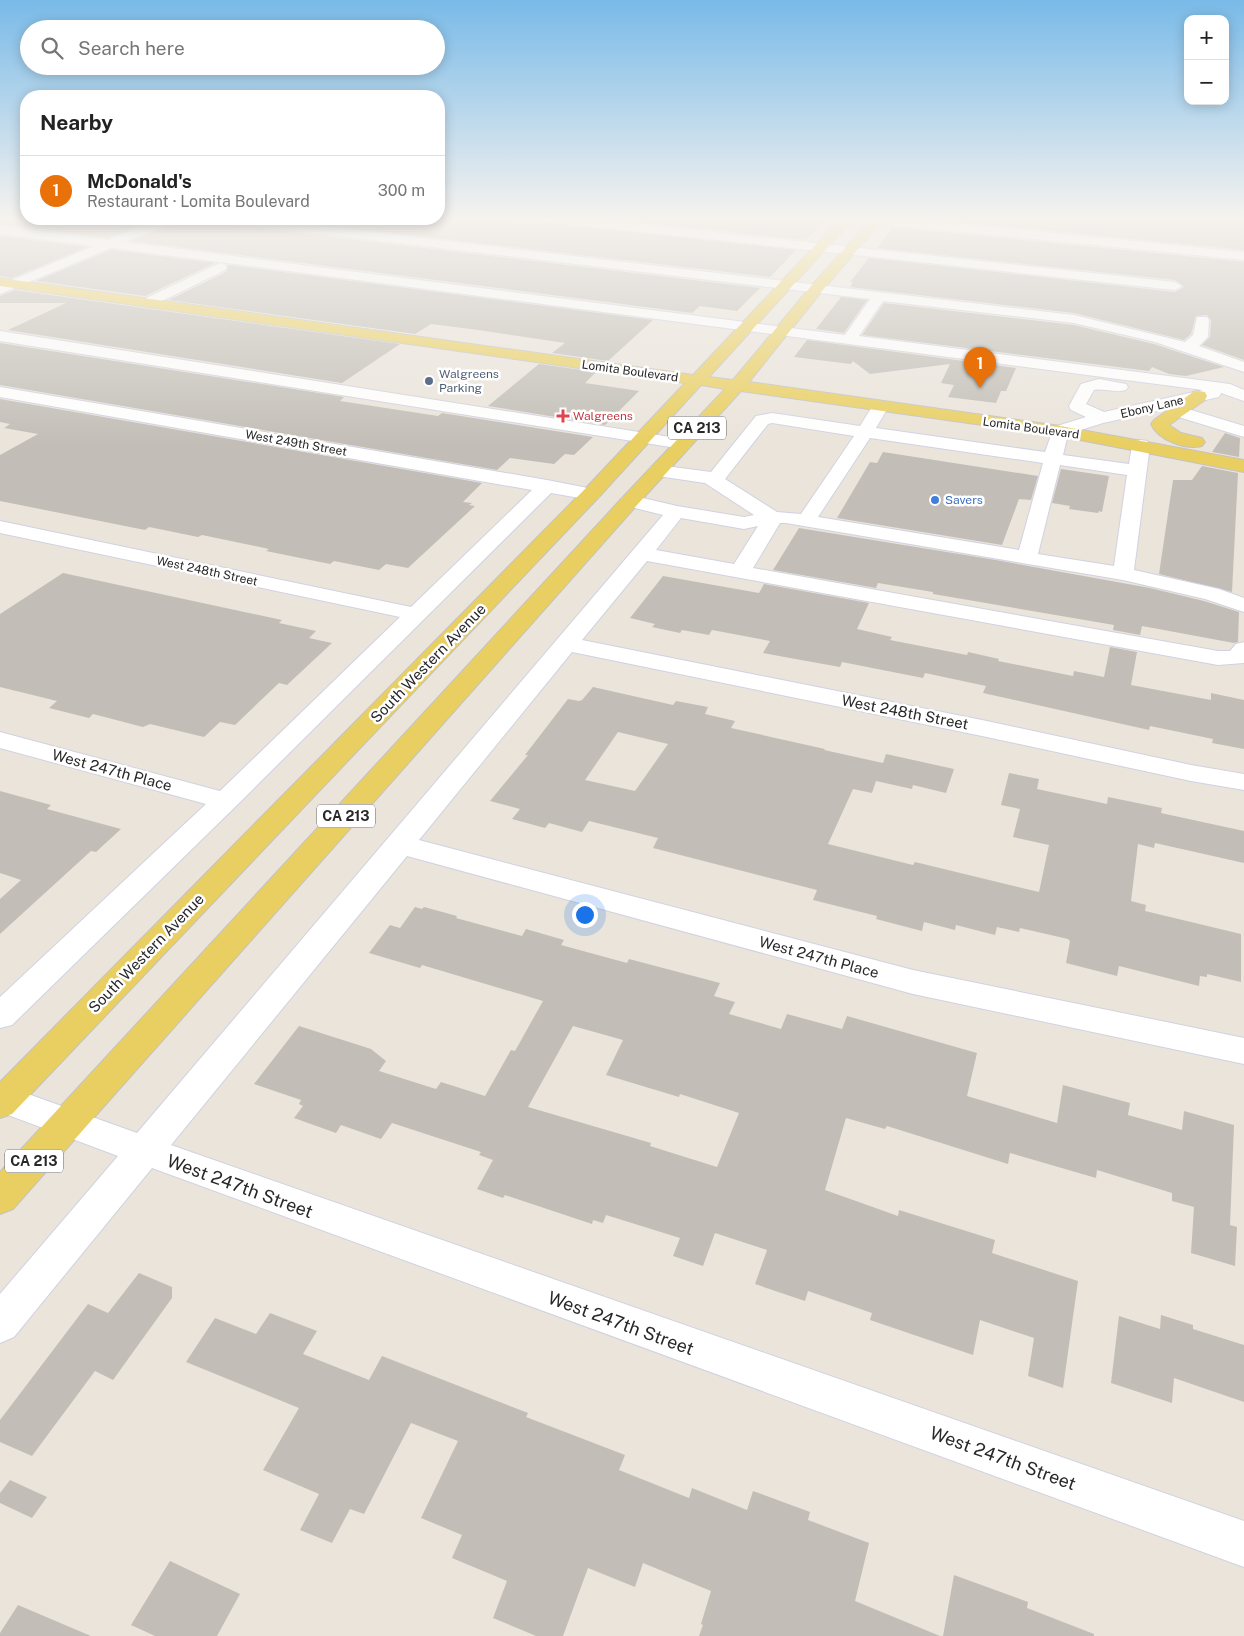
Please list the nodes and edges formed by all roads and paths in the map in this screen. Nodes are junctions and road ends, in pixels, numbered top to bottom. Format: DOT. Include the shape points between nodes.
graph roads {
  1 [pos="73,292"];
  2 [pos="168,292"];
  3 [pos="486,292"];
  4 [pos="780,292"];
  5 [pos="813,292"];
  6 [pos="851,292"];
  7 [pos="879,296"];
  8 [pos="147,303"];
  9 [pos="1202,320"];
  10 [pos="748,326"];
  11 [pos="782,331"];
  12 [pos="0,336"];
  13 [pos="849,340"];
  14 [pos="1189,346"];
  15 [pos="1244,367"];
  16 [pos="697,381"];
  17 [pos="737,386"];
  18 [pos="1239,390"];
  19 [pos="0,392"];
  20 [pos="1198,396"];
  21 [pos="881,406"];
  22 [pos="1178,411"];
  23 [pos="1102,418"];
  24 [pos="1060,431"];
  25 [pos="865,432"];
  26 [pos="1244,432"];
  27 [pos="644,438"];
  28 [pos="683,444"];
  29 [pos="1141,445"];
  30 [pos="1244,453"];
  31 [pos="1053,459"];
  32 [pos="1244,466"];
  33 [pos="658,471"];
  34 [pos="1137,471"];
  35 [pos="710,478"];
  36 [pos="546,486"];
  37 [pos="591,494"];
  38 [pos="630,501"];
  39 [pos="672,511"];
  40 [pos="773,518"];
  41 [pos="806,520"];
  42 [pos="0,527"];
  43 [pos="642,554"];
  44 [pos="1027,558"];
  45 [pos="740,572"];
  46 [pos="1123,574"];
  47 [pos="1244,605"];
  48 [pos="415,614"];
  49 [pos="565,644"];
  50 [pos="1244,649"];
  51 [pos="0,740"];
  52 [pos="1244,782"];
  53 [pos="225,801"];
  54 [pos="398,844"];
  55 [pos="0,1016"];
  56 [pos="1244,1051"];
  57 [pos="1,1101"];
  58 [pos="68,1123"];
  59 [pos="144,1151"];
  60 [pos="0,1198"];
  61 [pos="0,1324"];
  62 [pos="1244,1544"];
  1 -- 8 [label="main road, Lomita Boulevard"];
  2 -- 8 [label="street"];
  3 -- 10 [label="street"];
  4 -- 10 [label="main road, South Western Avenue / CA 213"];
  5 -- 11 [label="main road, CA 213"];
  6 -- 7 [label="street"];
  7 -- 13 [label="street"];
  7 -- 14 [label="street" via="1074,319"];
  8 -- 16 [label="main road, Lomita Boulevard"];
  9 -- 14 [label="street" via="1200,337"];
  10 -- 11 [label="street"];
  10 -- 16 [label="main road, South Western Avenue / CA 213"];
  11 -- 13 [label="street"];
  11 -- 17 [label="main road, CA 213"];
  12 -- 27 [label="street" via="523,418 574,422 595,430"];
  13 -- 18 [label="street"];
  14 -- 15 [label="street"];
  16 -- 17 [label="main road, Lomita Boulevard"];
  16 -- 27 [label="main road, South Western Avenue / CA 213"];
  17 -- 21 [label="main road, Lomita Boulevard"];
  17 -- 28 [label="main road, CA 213"];
  18 -- 20 [label="street, Ebony Lane"];
  19 -- 36 [label="street, West 249th Street"];
  20 -- 22 [label="main road"];
  20 -- 23 [label="street, Ebony Lane"];
  20 -- 23 [label="street" via="1099,384 1088,387 1077,406"];
  21 -- 24 [label="main road, Lomita Boulevard"];
  21 -- 25 [label="street"];
  22 -- 26 [label="street"];
  22 -- 30 [label="main road" via="1160,424 1160,428"];
  23 -- 24 [label="street, Ebony Lane"];
  24 -- 29 [label="main road, Lomita Boulevard"];
  24 -- 31 [label="street"];
  25 -- 31 [label="street"];
  25 -- 35 [label="street" via="772,418 762,420 718,476"];
  25 -- 41 [label="street"];
  27 -- 28 [label="street"];
  27 -- 37 [label="main road, South Western Avenue / CA 213"];
  28 -- 33 [label="main road, CA 213"];
  29 -- 32 [label="main road, Lomita Boulevard"];
  29 -- 34 [label="street"];
  31 -- 34 [label="street"];
  31 -- 44 [label="street"];
  33 -- 35 [label="street"];
  33 -- 38 [label="main road, CA 213"];
  34 -- 46 [label="street"];
  35 -- 40 [label="street"];
  36 -- 37 [label="street, West 249th Street"];
  36 -- 48 [label="street"];
  37 -- 57 [label="main road, South Western Avenue / CA 213"];
  38 -- 39 [label="street"];
  38 -- 58 [label="main road, CA 213"];
  39 -- 40 [label="street" via="744,523"];
  39 -- 43 [label="street" via="673,516"];
  40 -- 41 [label="street"];
  40 -- 45 [label="street"];
  41 -- 44 [label="street"];
  42 -- 48 [label="street, West 248th Street"];
  43 -- 45 [label="street"];
  43 -- 49 [label="street"];
  44 -- 46 [label="street"];
  45 -- 50 [label="street" via="1218,658 1237,658"];
  46 -- 47 [label="street"];
  48 -- 53 [label="street"];
  49 -- 52 [label="street, West 248th Street"];
  49 -- 54 [label="street"];
  51 -- 53 [label="street, West 247th Place"];
  53 -- 55 [label="street"];
  54 -- 56 [label="street, West 247th Place" via="913,982"];
  54 -- 59 [label="street"];
  57 -- 58 [label="street, West 247th Street"];
  58 -- 59 [label="street, West 247th Street"];
  58 -- 60 [label="main road, CA 213"];
  59 -- 61 [label="street"];
  59 -- 62 [label="street, West 247th Street"];
}
